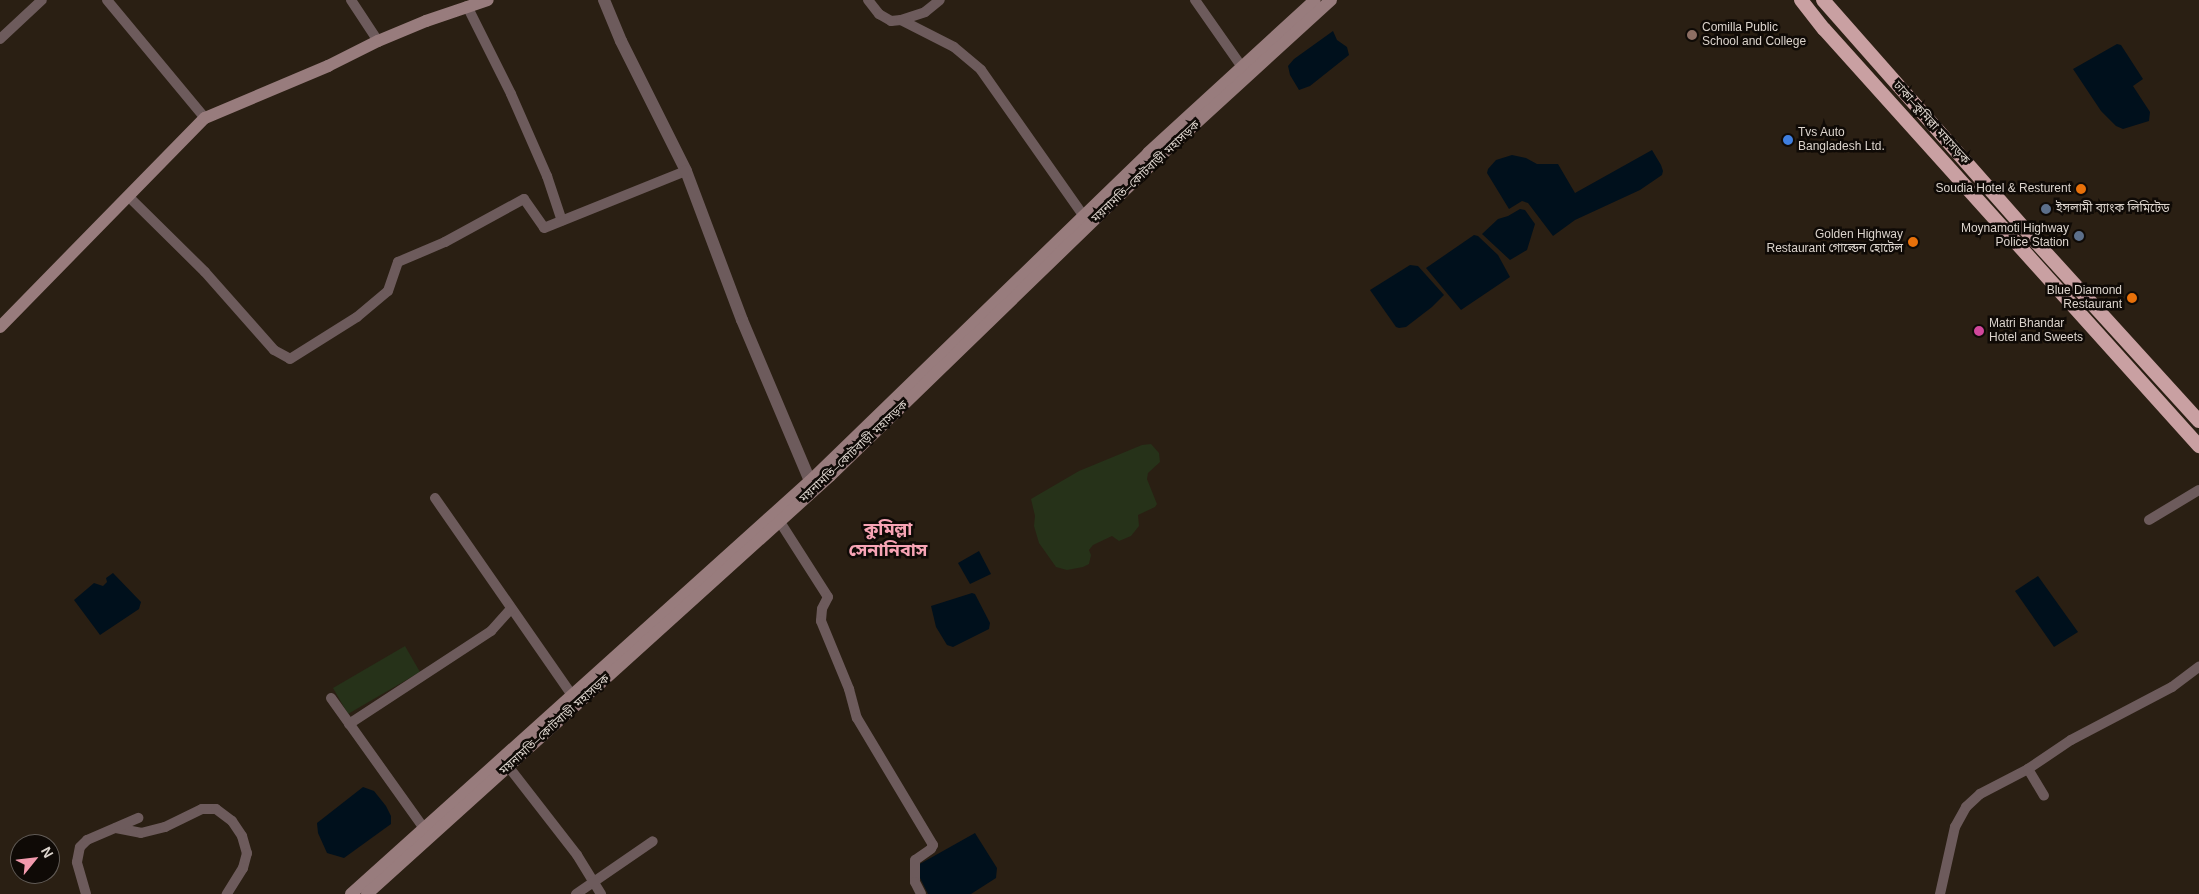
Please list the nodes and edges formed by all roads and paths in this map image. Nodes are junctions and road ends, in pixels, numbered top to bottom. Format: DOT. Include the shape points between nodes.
graph roads {
  1 [pos="42,0"];
  2 [pos="107,0"];
  3 [pos="351,0"];
  4 [pos="488,0"];
  5 [pos="604,0"];
  6 [pos="868,0"];
  7 [pos="940,0"];
  8 [pos="1195,0"];
  9 [pos="1315,0"];
  10 [pos="1331,0"];
  11 [pos="1801,0"];
  12 [pos="1823,0"];
  13 [pos="467,6"];
  14 [pos="901,20"];
  15 [pos="0,39"];
  16 [pos="378,41"];
  17 [pos="1242,67"];
  18 [pos="205,118"];
  19 [pos="686,171"];
  20 [pos="128,196"];
  21 [pos="562,221"];
  22 [pos="1086,221"];
  23 [pos="0,327"];
  24 [pos="2199,421"];
  25 [pos="2199,446"];
  26 [pos="813,485"];
  27 [pos="2199,490"];
  28 [pos="435,498"];
  29 [pos="2150,520"];
  30 [pos="780,522"];
  31 [pos="511,610"];
  32 [pos="2199,667"];
  33 [pos="572,695"];
  34 [pos="331,698"];
  35 [pos="349,724"];
  36 [pos="508,766"];
  37 [pos="2028,769"];
  38 [pos="2044,796"];
  39 [pos="138,818"];
  40 [pos="116,828"];
  41 [pos="423,828"];
  42 [pos="653,840"];
  43 [pos="594,882"];
  44 [pos="86,894"];
  45 [pos="227,894"];
  46 [pos="351,894"];
  47 [pos="367,894"];
  48 [pos="576,894"];
  49 [pos="601,894"];
  50 [pos="921,894"];
  51 [pos="1940,894"];
  1 -- 15 [label="street"];
  2 -- 18 [label="street"];
  3 -- 16 [label="street"];
  4 -- 13 [label="main road"];
  5 -- 19 [label="street"];
  6 -- 14 [label="street" via="879,14 891,21"];
  7 -- 14 [label="street" via="925,12"];
  8 -- 17 [label="street"];
  9 -- 17 [label="main road, ময়নামতি–কোটবাড়ী মহাসড়ক"];
  10 -- 22 [label="main road, ময়নামতি–কোটবাড়ী মহাসড়ক"];
  11 -- 25 [label="highway, ঢাকা–কুমিল্লা মহাসড়ক"];
  12 -- 24 [label="highway, ঢাকা–কুমিল্লা মহাসড়ক"];
  13 -- 16 [label="main road"];
  13 -- 21 [label="street" via="511,94 547,176"];
  14 -- 22 [label="street" via="954,47 981,70"];
  16 -- 18 [label="main road" via="328,66"];
  17 -- 22 [label="main road, ময়নামতি–কোটবাড়ী মহাসড়ক" via="1148,153"];
  18 -- 20 [label="main road"];
  19 -- 21 [label="street"];
  19 -- 26 [label="street" via="742,320"];
  20 -- 21 [label="street" via="205,272 274,350 290,359 357,317 388,291 398,262 445,242 524,199 544,228"];
  20 -- 23 [label="main road"];
  22 -- 26 [label="main road, ময়নামতি–কোটবাড়ী মহাসড়ক"];
  26 -- 30 [label="main road, ময়নামতি–কোটবাড়ী মহাসড়ক"];
  26 -- 33 [label="main road, ময়নামতি–কোটবাড়ী মহাসড়ক"];
  27 -- 29 [label="street"];
  28 -- 31 [label="street"];
  30 -- 36 [label="main road, ময়নামতি–কোটবাড়ী মহাসড়ক"];
  30 -- 50 [label="street" via="828,598 822,609 821,621 849,689 857,718 933,845 915,860 915,882"];
  31 -- 33 [label="street"];
  31 -- 35 [label="street" via="491,631"];
  32 -- 37 [label="street" via="2172,687 2071,740"];
  33 -- 41 [label="main road, ময়নামতি–কোটবাড়ী মহাসড়ক"];
  34 -- 35 [label="street"];
  35 -- 41 [label="street"];
  36 -- 43 [label="street"];
  36 -- 47 [label="main road, ময়নামতি–কোটবাড়ী মহাসড়ক"];
  37 -- 38 [label="street"];
  37 -- 51 [label="street" via="1980,794 1966,807 1955,828"];
  39 -- 40 [label="street"];
  40 -- 44 [label="street" via="87,840 80,848 77,862"];
  40 -- 45 [label="street" via="141,833 165,827 202,809 216,809 232,820 247,852 243,868"];
  41 -- 46 [label="main road, ময়নামতি–কোটবাড়ী মহাসড়ক"];
  42 -- 43 [label="street"];
  43 -- 48 [label="street"];
  43 -- 49 [label="street"];
}
